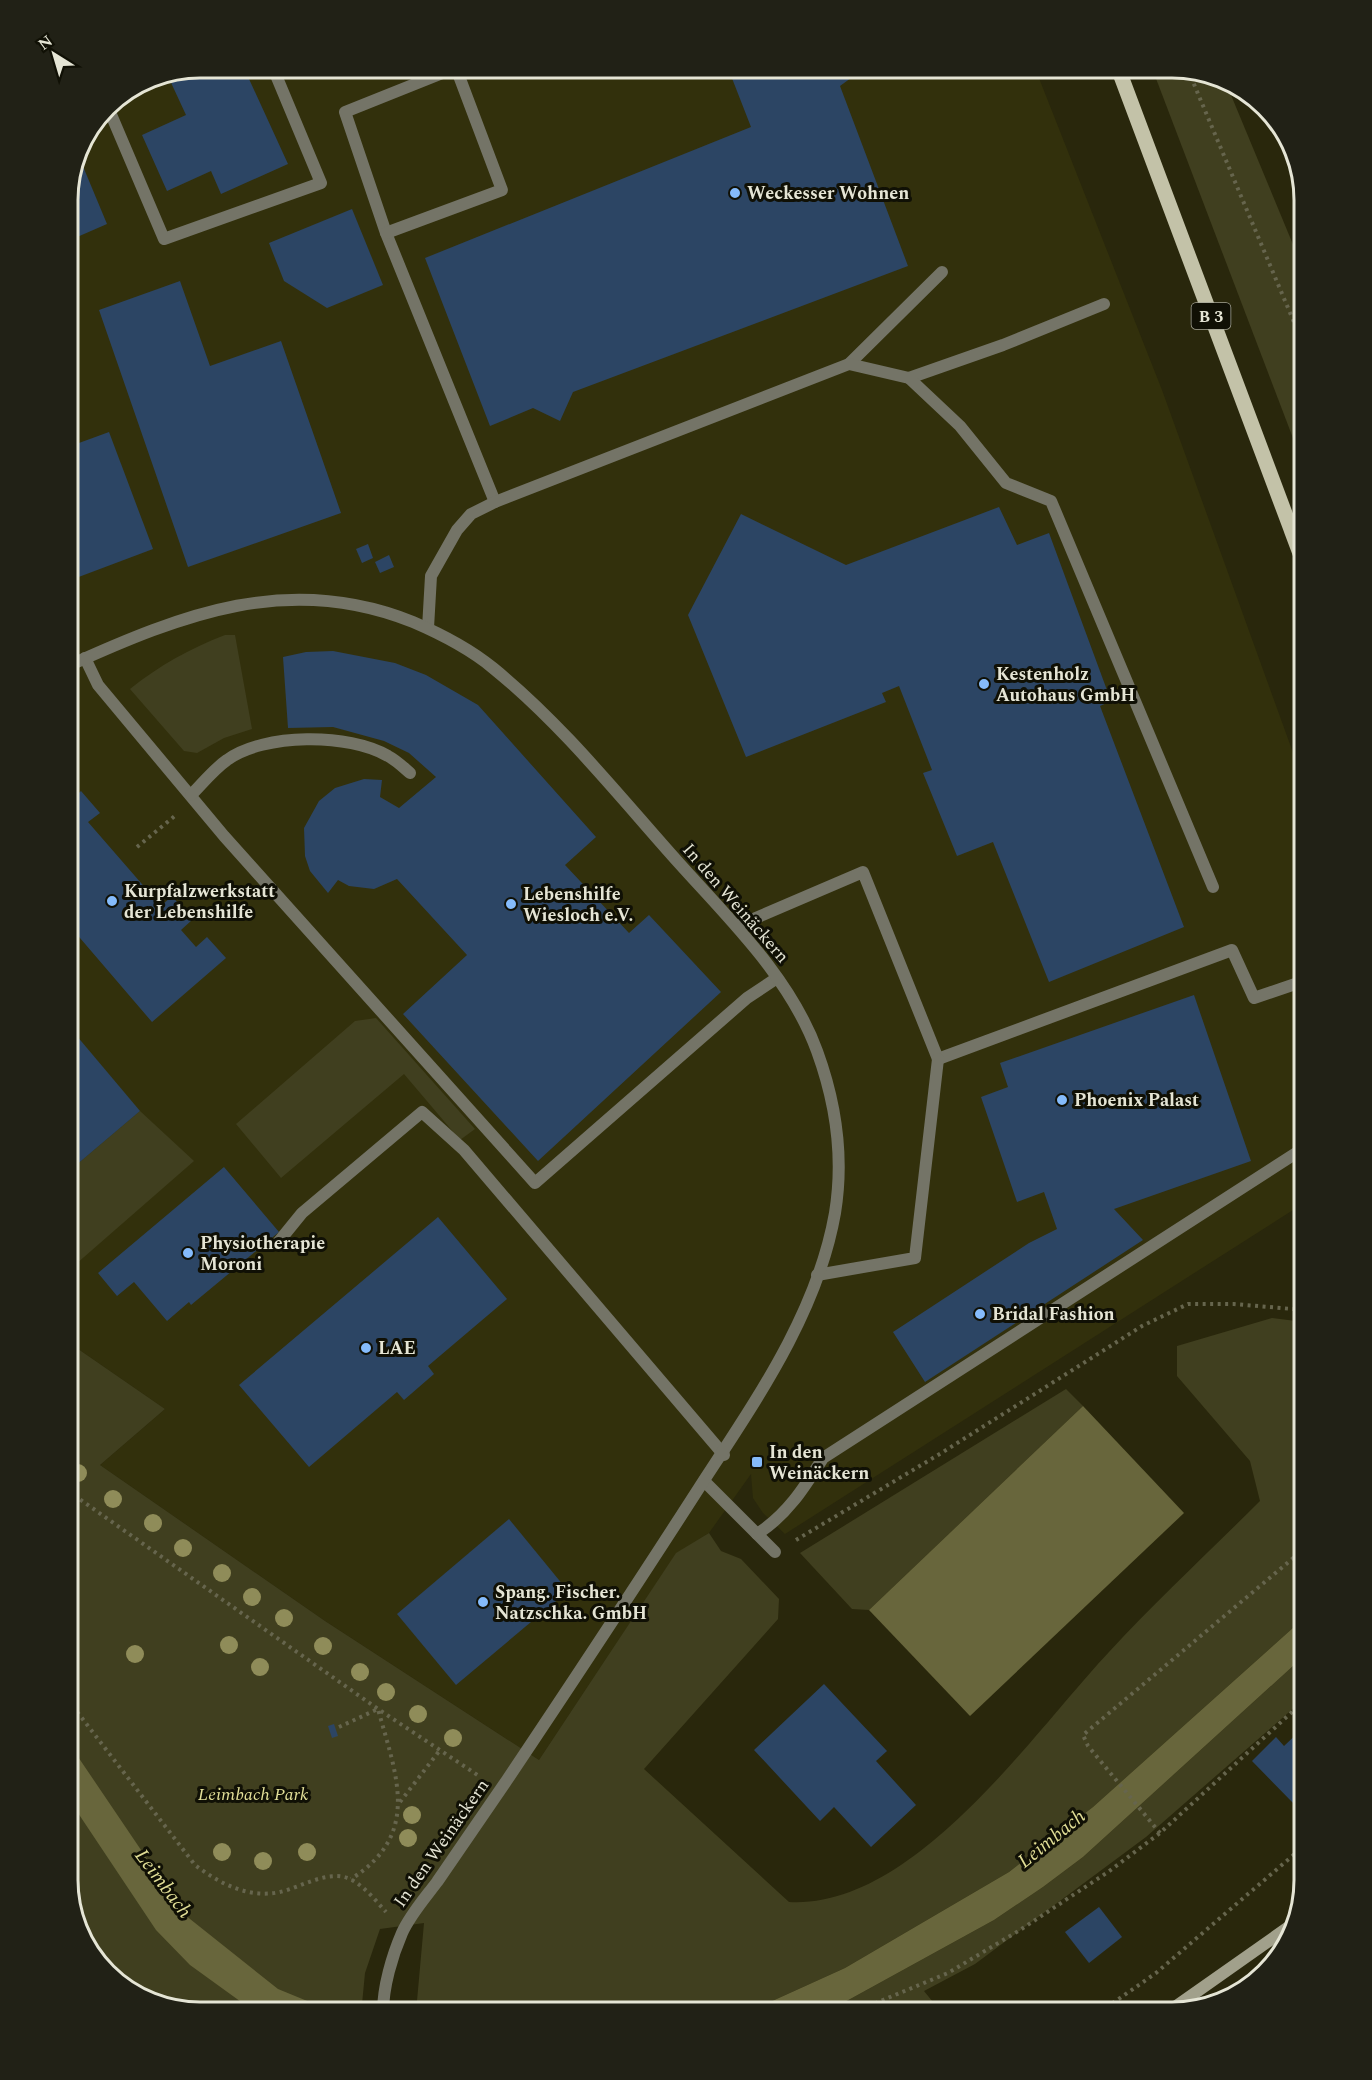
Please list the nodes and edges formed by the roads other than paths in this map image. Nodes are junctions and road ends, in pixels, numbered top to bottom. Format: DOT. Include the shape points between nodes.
graph roads {
  1 [pos="277,78"];
  2 [pos="431,78"];
  3 [pos="460,78"];
  4 [pos="1122,78"];
  5 [pos="111,116"];
  6 [pos="386,233"];
  7 [pos="942,272"];
  8 [pos="1104,304"];
  9 [pos="849,364"];
  10 [pos="909,378"];
  11 [pos="495,502"];
  12 [pos="1294,535"];
  13 [pos="428,628"];
  14 [pos="85,658"];
  15 [pos="78,661"];
  16 [pos="410,773"];
  17 [pos="193,798"];
  18 [pos="1213,887"];
  19 [pos="737,926"];
  20 [pos="777,978"];
  21 [pos="1294,985"];
  22 [pos="938,1059"];
  23 [pos="1294,1155"];
  24 [pos="276,1245"];
  25 [pos="817,1275"];
  26 [pos="724,1455"];
  27 [pos="704,1481"];
  28 [pos="757,1534"];
  29 [pos="775,1552"];
  30 [pos="1283,1931"];
  31 [pos="1185,2001"];
  32 [pos="384,2002"];
  1 -- 5 [label="street" via="321,183 164,239"];
  2 -- 6 [label="street" via="345,112"];
  3 -- 6 [label="street" via="502,190"];
  4 -- 12 [label="main road, B 3"];
  6 -- 11 [label="street"];
  7 -- 9 [label="street"];
  8 -- 10 [label="street"];
  9 -- 10 [label="street"];
  9 -- 11 [label="street"];
  10 -- 18 [label="street" via="960,426 1006,483 1050,501"];
  11 -- 13 [label="street" via="471,514 457,530 431,576"];
  13 -- 14 [label="street, In den Weinäckern" via="356,603 291,598 222,610"];
  13 -- 19 [label="street, In den Weinäckern" via="492,667 543,714"];
  14 -- 15 [label="street, In den Weinäckern"];
  14 -- 17 [label="street" via="98,685"];
  16 -- 17 [label="street" via="387,755 356,743 308,738 267,743 228,759"];
  17 -- 20 [label="street" via="535,1183 747,998"];
  19 -- 20 [label="street, In den Weinäckern"];
  19 -- 22 [label="street" via="863,872"];
  20 -- 25 [label="street, In den Weinäckern" via="800,1012 816,1047 837,1124 839,1170 835,1215"];
  21 -- 22 [label="street" via="1254,998 1232,950"];
  22 -- 25 [label="street" via="915,1258"];
  23 -- 28 [label="street" via="823,1458 796,1500"];
  24 -- 26 [label="street" via="302,1213 422,1112 464,1150"];
  25 -- 26 [label="street, In den Weinäckern" via="795,1332"];
  26 -- 27 [label="street, In den Weinäckern"];
  27 -- 28 [label="street"];
  27 -- 32 [label="street, In den Weinäckern" via="403,1930"];
  28 -- 29 [label="street"];
  30 -- 31 [label="street"];
}
